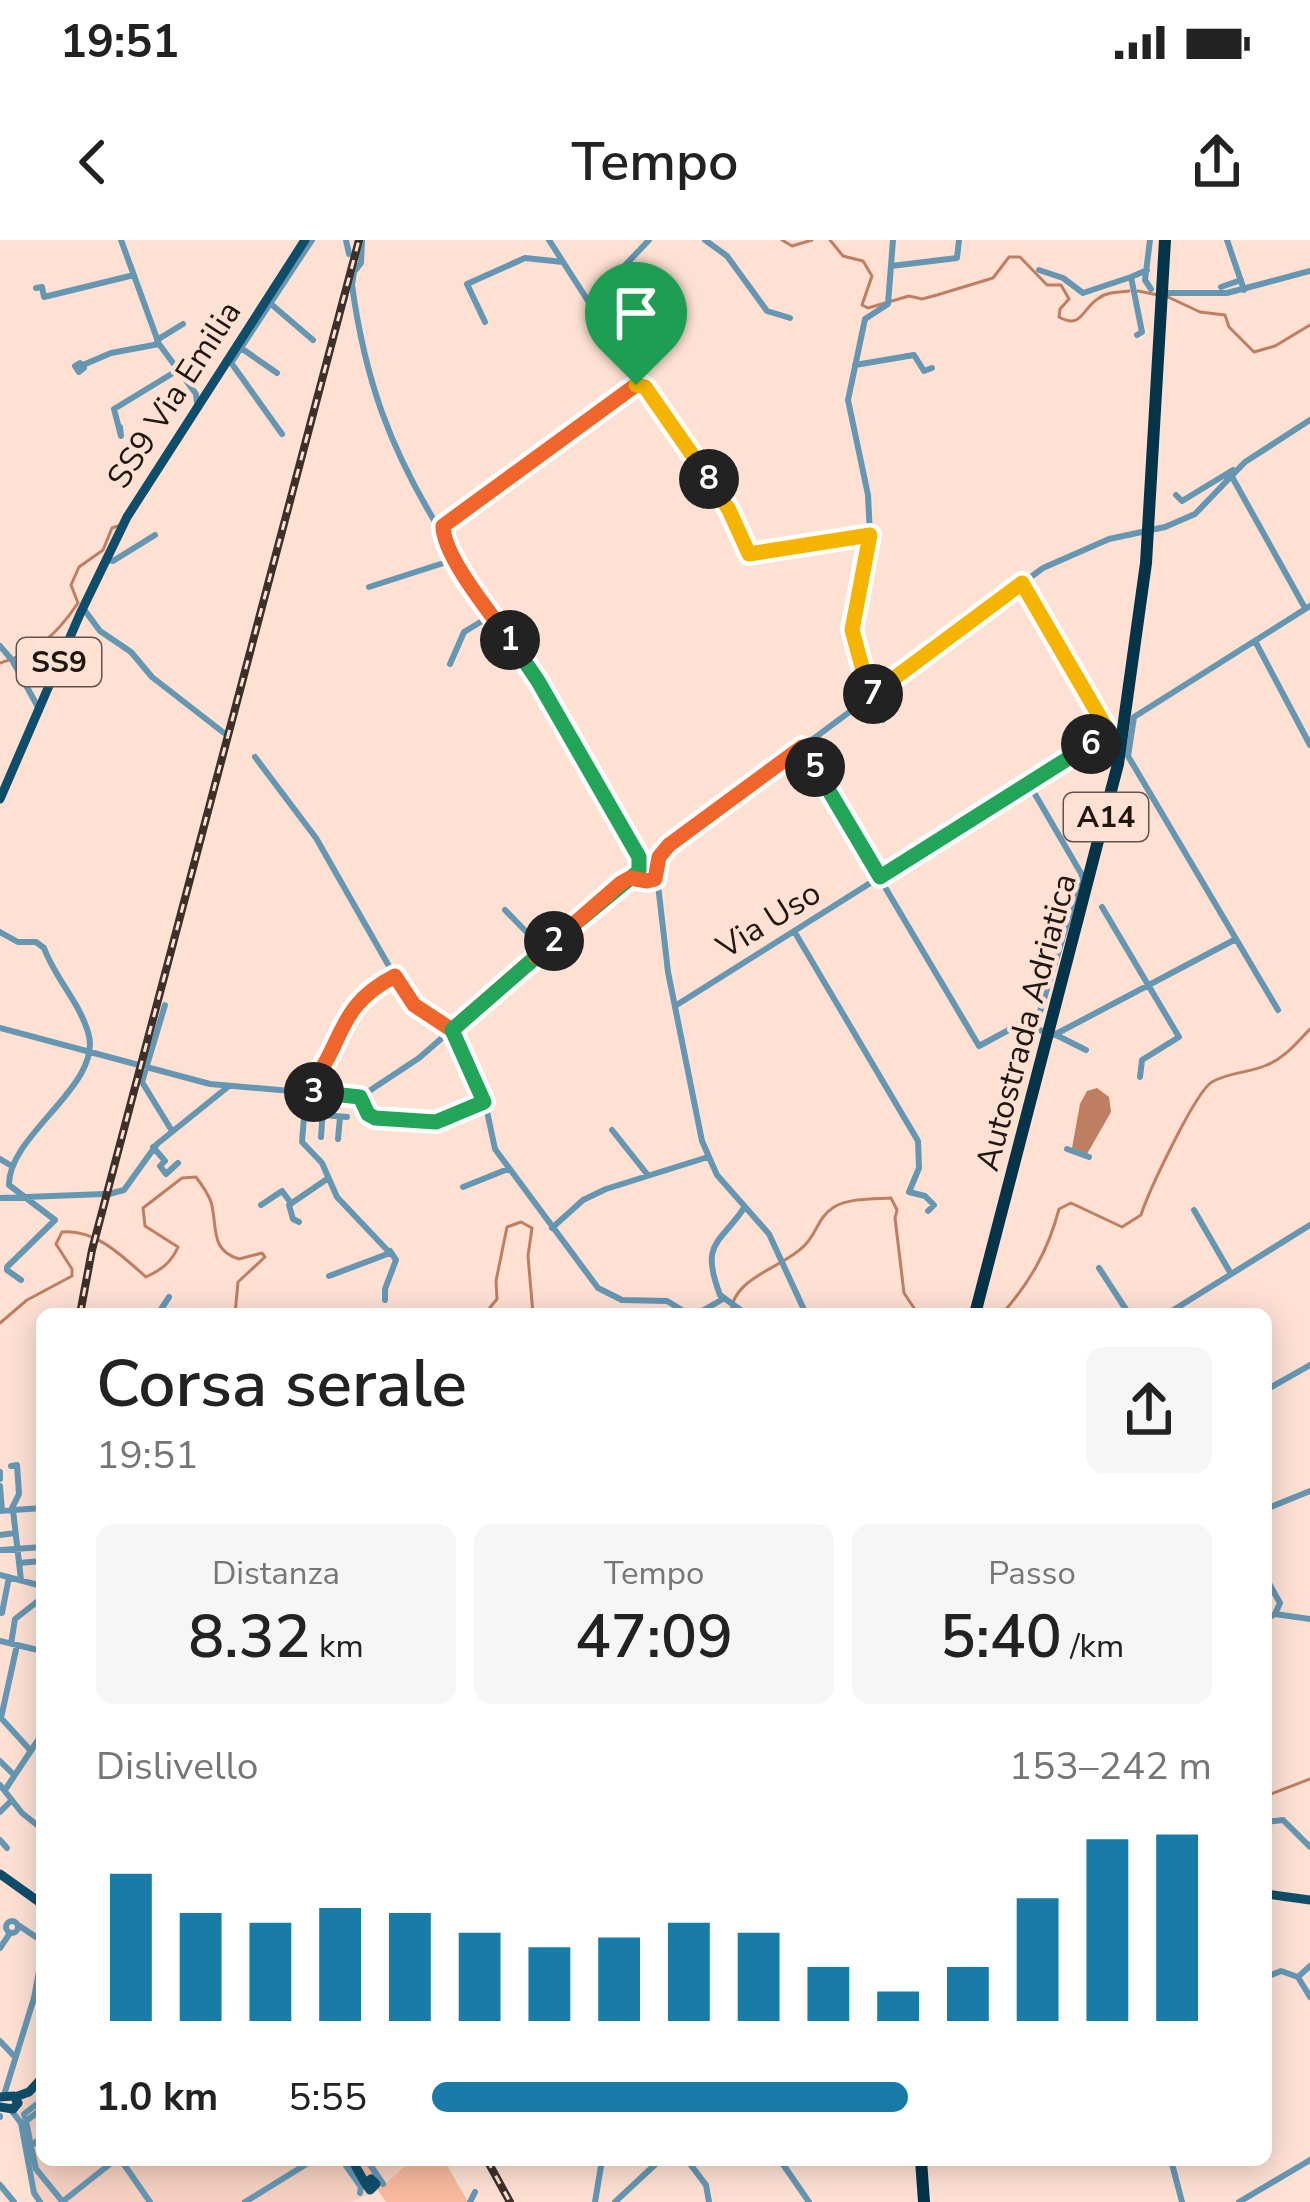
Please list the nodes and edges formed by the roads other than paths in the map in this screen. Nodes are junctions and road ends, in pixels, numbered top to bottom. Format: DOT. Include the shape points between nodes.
graph roads {
  1 [pos="308,240"];
  2 [pos="346,240"];
  3 [pos="362,240"];
  4 [pos="549,240"];
  5 [pos="649,240"];
  6 [pos="705,240"];
  7 [pos="893,240"];
  8 [pos="959,240"];
  9 [pos="1158,240"];
  10 [pos="1227,240"];
  11 [pos="124,242"];
  12 [pos="349,254"];
  13 [pos="562,262"];
  14 [pos="890,266"];
  15 [pos="1040,270"];
  16 [pos="1147,270"];
  17 [pos="1310,271"];
  18 [pos="134,275"];
  19 [pos="1131,277"];
  20 [pos="1243,285"];
  21 [pos="1221,287"];
  22 [pos="36,288"];
  23 [pos="1159,294"];
  24 [pos="270,304"];
  25 [pos="595,304"];
  26 [pos="790,318"];
  27 [pos="485,322"];
  28 [pos="183,323"];
  29 [pos="1137,335"];
  30 [pos="314,340"];
  31 [pos="158,342"];
  32 [pos="241,348"];
  33 [pos="229,362"];
  34 [pos="856,365"];
  35 [pos="932,368"];
  36 [pos="178,370"];
  37 [pos="277,373"];
  38 [pos="67,374"];
  39 [pos="639,383"];
  40 [pos="197,391"];
  41 [pos="1310,420"];
  42 [pos="120,427"];
  43 [pos="282,434"];
  44 [pos="1238,467"];
  45 [pos="1231,476"];
  46 [pos="1176,495"];
  47 [pos="442,531"];
  48 [pos="155,535"];
  49 [pos="870,535"];
  50 [pos="105,559"];
  51 [pos="456,559"];
  52 [pos="1022,583"];
  53 [pos="369,587"];
  54 [pos="1308,607"];
  55 [pos="83,608"];
  56 [pos="492,615"];
  57 [pos="1255,641"];
  58 [pos="0,646"];
  59 [pos="450,664"];
  60 [pos="870,696"];
  61 [pos="39,709"];
  62 [pos="883,720"];
  63 [pos="224,733"];
  64 [pos="1310,745"];
  65 [pos="802,747"];
  66 [pos="255,758"];
  67 [pos="1029,784"];
  68 [pos="0,799"];
  69 [pos="647,870"];
  70 [pos="880,877"];
  71 [pos="1102,907"];
  72 [pos="505,910"];
  73 [pos="794,931"];
  74 [pos="0,932"];
  75 [pos="1236,939"];
  76 [pos="544,950"];
  77 [pos="395,976"];
  78 [pos="1148,985"];
  79 [pos="165,1005"];
  80 [pos="675,1006"];
  81 [pos="1278,1010"];
  82 [pos="0,1028"];
  83 [pos="452,1030"];
  84 [pos="1086,1050"];
  85 [pos="1141,1076"];
  86 [pos="229,1086"];
  87 [pos="305,1091"];
  88 [pos="324,1093"];
  89 [pos="360,1097"];
  90 [pos="484,1102"];
  91 [pos="322,1115"];
  92 [pos="612,1130"];
  93 [pos="172,1131"];
  94 [pos="321,1137"];
  95 [pos="338,1138"];
  96 [pos="153,1147"];
  97 [pos="1067,1149"];
  98 [pos="708,1157"];
  99 [pos="1089,1157"];
  100 [pos="0,1159"];
  101 [pos="178,1163"];
  102 [pos="12,1166"];
  103 [pos="508,1169"];
  104 [pos="647,1174"];
  105 [pos="327,1178"];
  106 [pos="463,1187"];
  107 [pos="22,1196"];
  108 [pos="0,1198"];
  109 [pos="291,1204"];
  110 [pos="261,1205"];
  111 [pos="744,1208"];
  112 [pos="1194,1210"];
  113 [pos="928,1211"];
  114 [pos="298,1222"];
  115 [pos="1310,1226"];
  116 [pos="552,1228"];
  117 [pos="390,1251"];
  118 [pos="1099,1268"];
  119 [pos="1231,1274"];
  120 [pos="329,1276"];
  121 [pos="21,1280"];
  122 [pos="169,1297"];
  123 [pos="386,1300"];
  124 [pos="726,1300"];
  125 [pos="162,1308"];
  126 [pos="679,1308"];
  127 [pos="709,1308"];
  128 [pos="741,1308"];
  129 [pos="803,1308"];
  130 [pos="975,1308"];
  131 [pos="1125,1308"];
  132 [pos="1177,1308"];
  133 [pos="1310,1365"];
  134 [pos="1272,1387"];
  135 [pos="11,1466"];
  136 [pos="0,1479"];
  137 [pos="1310,1491"];
  138 [pos="1272,1507"];
  139 [pos="7,1510"];
  140 [pos="15,1533"];
  141 [pos="0,1535"];
  142 [pos="36,1547"];
  143 [pos="17,1549"];
  144 [pos="1,1550"];
  145 [pos="36,1562"];
  146 [pos="19,1563"];
  147 [pos="3,1575"];
  148 [pos="21,1580"];
  149 [pos="36,1584"];
  150 [pos="1272,1588"];
  151 [pos="36,1603"];
  152 [pos="2,1613"];
  153 [pos="1275,1614"];
  154 [pos="1272,1616"];
  155 [pos="1310,1619"];
  156 [pos="0,1641"];
  157 [pos="14,1644"];
  158 [pos="36,1650"];
  159 [pos="5,1679"];
  160 [pos="36,1743"];
  161 [pos="31,1751"];
  162 [pos="0,1761"];
  163 [pos="14,1775"];
  164 [pos="3,1787"];
  165 [pos="12,1800"];
  166 [pos="0,1811"];
  167 [pos="1272,1821"];
  168 [pos="36,1825"];
  169 [pos="0,1840"];
  170 [pos="1310,1847"];
  171 [pos="7,1848"];
  172 [pos="0,1874"];
  173 [pos="1272,1895"];
  174 [pos="36,1900"];
  175 [pos="1310,1900"];
  176 [pos="6,1928"];
  177 [pos="36,1937"];
  178 [pos="0,1948"];
  179 [pos="1310,1966"];
  180 [pos="1272,1975"];
  181 [pos="1298,1977"];
  182 [pos="36,1986"];
  183 [pos="1310,1997"];
  184 [pos="0,2042"];
  185 [pos="16,2057"];
  186 [pos="36,2086"];
  187 [pos="7,2104"];
  188 [pos="36,2110"];
  189 [pos="36,2143"];
  190 [pos="29,2149"];
  191 [pos="1310,2160"];
  192 [pos="109,2166"];
  193 [pos="123,2166"];
  194 [pos="303,2166"];
  195 [pos="601,2166"];
  196 [pos="654,2166"];
  197 [pos="692,2166"];
  198 [pos="784,2166"];
  199 [pos="919,2166"];
  200 [pos="1173,2166"];
  201 [pos="0,2186"];
  202 [pos="368,2186"];
  203 [pos="475,2192"];
  204 [pos="12,2200"];
  205 [pos="64,2201"];
  206 [pos="1243,2201"];
  207 [pos="42,2202"];
  208 [pos="150,2202"];
  209 [pos="245,2202"];
  210 [pos="349,2202"];
  211 [pos="470,2202"];
  212 [pos="595,2202"];
  213 [pos="615,2202"];
  214 [pos="709,2202"];
  215 [pos="809,2202"];
  216 [pos="921,2202"];
  217 [pos="1182,2202"];
  1 -- 24 [label="street"];
  1 -- 33 [label="main road, SS9 Via Emilia / SS9"];
  2 -- 12 [label="street"];
  3 -- 47 [label="street" via="353,295 381,415"];
  4 -- 13 [label="street"];
  5 -- 25 [label="street"];
  6 -- 26 [label="street" via="727,256 767,311"];
  7 -- 14 [label="street"];
  8 -- 14 [label="street" via="958,258"];
  9 -- 16 [label="street"];
  9 -- 23 [label="highway, Autostrada Adriatica / A14"];
  10 -- 20 [label="street"];
  11 -- 18 [label="street"];
  13 -- 25 [label="street"];
  13 -- 27 [label="street" via="525,258 466,284"];
  14 -- 34 [label="street" via="888,300 865,319"];
  15 -- 19 [label="street" via="1083,293"];
  16 -- 19 [label="street"];
  16 -- 23 [label="street" via="1145,283"];
  17 -- 20 [label="street"];
  18 -- 22 [label="street" via="44,296"];
  18 -- 31 [label="street"];
  19 -- 29 [label="street"];
  20 -- 21 [label="street"];
  20 -- 23 [label="street"];
  23 -- 130 [label="highway, Autostrada Adriatica / A14" via="1146,563 1118,764"];
  24 -- 30 [label="street"];
  24 -- 32 [label="street"];
  25 -- 39 [label="street"];
  28 -- 31 [label="street"];
  31 -- 36 [label="street"];
  31 -- 38 [label="street"];
  32 -- 33 [label="street"];
  32 -- 37 [label="street"];
  33 -- 40 [label="main road, SS9 Via Emilia / SS9"];
  33 -- 43 [label="street"];
  34 -- 35 [label="street" via="914,355 924,371"];
  34 -- 49 [label="street" via="848,409"];
  36 -- 40 [label="street"];
  36 -- 42 [label="street" via="114,409"];
  39 -- 47 [label="street"];
  39 -- 49 [label="street" via="729,510 749,554"];
  40 -- 50 [label="main road, SS9 Via Emilia / SS9" via="197,407"];
  41 -- 44 [label="street"];
  44 -- 45 [label="street"];
  44 -- 46 [label="street" via="1182,500"];
  45 -- 52 [label="street" via="1181,522 1119,537"];
  45 -- 54 [label="street"];
  47 -- 51 [label="street"];
  48 -- 50 [label="street"];
  49 -- 60 [label="street" via="852,630"];
  50 -- 55 [label="main road, SS9"];
  51 -- 53 [label="street"];
  51 -- 56 [label="street"];
  52 -- 60 [label="street"];
  52 -- 67 [label="street, Via Uso" via="1105,726 1102,737"];
  54 -- 57 [label="street"];
  55 -- 61 [label="main road, SS9"];
  55 -- 63 [label="street"];
  56 -- 59 [label="street" via="464,632"];
  56 -- 69 [label="street"];
  57 -- 64 [label="street"];
  57 -- 75 [label="street" via="1134,717 1128,756"];
  58 -- 61 [label="street"];
  60 -- 62 [label="street"];
  60 -- 65 [label="street"];
  61 -- 68 [label="main road, SS9"];
  65 -- 69 [label="street"];
  65 -- 70 [label="street"];
  66 -- 77 [label="street" via="316,838"];
  67 -- 70 [label="street, Via Uso"];
  67 -- 70 [label="street" via="1082,875 1038,1029 1018,1025 979,1046"];
  69 -- 76 [label="street"];
  69 -- 80 [label="street" via="658,890"];
  70 -- 73 [label="street, Via Uso"];
  71 -- 78 [label="street"];
  72 -- 76 [label="street"];
  73 -- 80 [label="street, Via Uso"];
  73 -- 113 [label="street" via="918,1141 920,1168 909,1192 930,1200"];
  74 -- 102 [label="street" via="44,948 91,1049"];
  75 -- 78 [label="street"];
  75 -- 81 [label="street"];
  76 -- 83 [label="street"];
  77 -- 83 [label="street" via="414,1005"];
  77 -- 87 [label="street" via="347,1014"];
  78 -- 84 [label="street" via="1055,1035"];
  78 -- 85 [label="street" via="1179,1037 1142,1060"];
  79 -- 93 [label="street" via="142,1082"];
  80 -- 98 [label="street"];
  82 -- 86 [label="street"];
  83 -- 89 [label="street"];
  83 -- 90 [label="street"];
  86 -- 87 [label="street"];
  86 -- 93 [label="street"];
  87 -- 88 [label="street"];
  87 -- 105 [label="street" via="301,1138"];
  88 -- 89 [label="street"];
  88 -- 91 [label="street"];
  89 -- 90 [label="street" via="371,1116 436,1122"];
  90 -- 103 [label="street"];
  91 -- 94 [label="street"];
  91 -- 95 [label="street" via="343,1117"];
  92 -- 104 [label="street"];
  93 -- 96 [label="street"];
  96 -- 101 [label="street" via="166,1174"];
  96 -- 107 [label="street" via="129,1186"];
  97 -- 99 [label="street"];
  98 -- 104 [label="street"];
  98 -- 111 [label="street"];
  100 -- 102 [label="street"];
  102 -- 107 [label="street" via="8,1184"];
  103 -- 106 [label="street"];
  103 -- 116 [label="street"];
  104 -- 116 [label="street" via="589,1196"];
  105 -- 109 [label="street"];
  105 -- 117 [label="street"];
  107 -- 108 [label="street"];
  107 -- 121 [label="street" via="55,1221 6,1270"];
  109 -- 110 [label="street" via="282,1191"];
  109 -- 114 [label="street"];
  111 -- 124 [label="street" via="713,1246"];
  111 -- 129 [label="street" via="766,1230"];
  112 -- 119 [label="street"];
  115 -- 119 [label="street"];
  116 -- 126 [label="street" via="592,1282 616,1299"];
  117 -- 120 [label="street"];
  117 -- 123 [label="street" via="396,1260"];
  118 -- 131 [label="street"];
  119 -- 132 [label="street"];
  122 -- 125 [label="street"];
  124 -- 127 [label="street"];
  124 -- 128 [label="street"];
  133 -- 134 [label="street"];
  135 -- 139 [label="street" via="19,1495"];
  136 -- 139 [label="street"];
  137 -- 138 [label="street"];
  139 -- 140 [label="street"];
  140 -- 141 [label="street"];
  140 -- 143 [label="street"];
  142 -- 143 [label="street"];
  143 -- 144 [label="street"];
  143 -- 146 [label="street"];
  145 -- 146 [label="street"];
  146 -- 148 [label="street"];
  147 -- 148 [label="street"];
  147 -- 152 [label="street"];
  148 -- 149 [label="street"];
  150 -- 153 [label="street" via="1280,1603"];
  151 -- 157 [label="street" via="15,1619"];
  153 -- 154 [label="street"];
  153 -- 155 [label="street"];
  156 -- 157 [label="street"];
  157 -- 158 [label="street"];
  157 -- 159 [label="street"];
  159 -- 161 [label="street" via="2,1721"];
  160 -- 161 [label="street"];
  161 -- 163 [label="street"];
  162 -- 163 [label="street"];
  163 -- 164 [label="street"];
  164 -- 165 [label="street"];
  165 -- 166 [label="street"];
  165 -- 168 [label="street"];
  167 -- 170 [label="street" via="1283,1820"];
  169 -- 171 [label="street"];
  172 -- 174 [label="main road"];
  173 -- 175 [label="main road"];
  176 -- 177 [label="street" via="14,1921"];
  176 -- 178 [label="street"];
  179 -- 181 [label="street"];
  180 -- 181 [label="street"];
  181 -- 183 [label="street"];
  182 -- 185 [label="street"];
  184 -- 185 [label="street"];
  185 -- 187 [label="street"];
  186 -- 187 [label="main road"];
  187 -- 190 [label="street"];
  188 -- 190 [label="street" via="26,2121"];
  189 -- 190 [label="street"];
  190 -- 205 [label="street"];
  190 -- 207 [label="street"];
  191 -- 206 [label="street"];
  192 -- 205 [label="street"];
  193 -- 208 [label="street"];
  194 -- 209 [label="street"];
  195 -- 212 [label="street"];
  196 -- 213 [label="street"];
  197 -- 214 [label="street"];
  198 -- 215 [label="street"];
  199 -- 216 [label="highway"];
  200 -- 217 [label="street"];
  201 -- 204 [label="street"];
  202 -- 210 [label="street"];
  203 -- 211 [label="street"];
}
